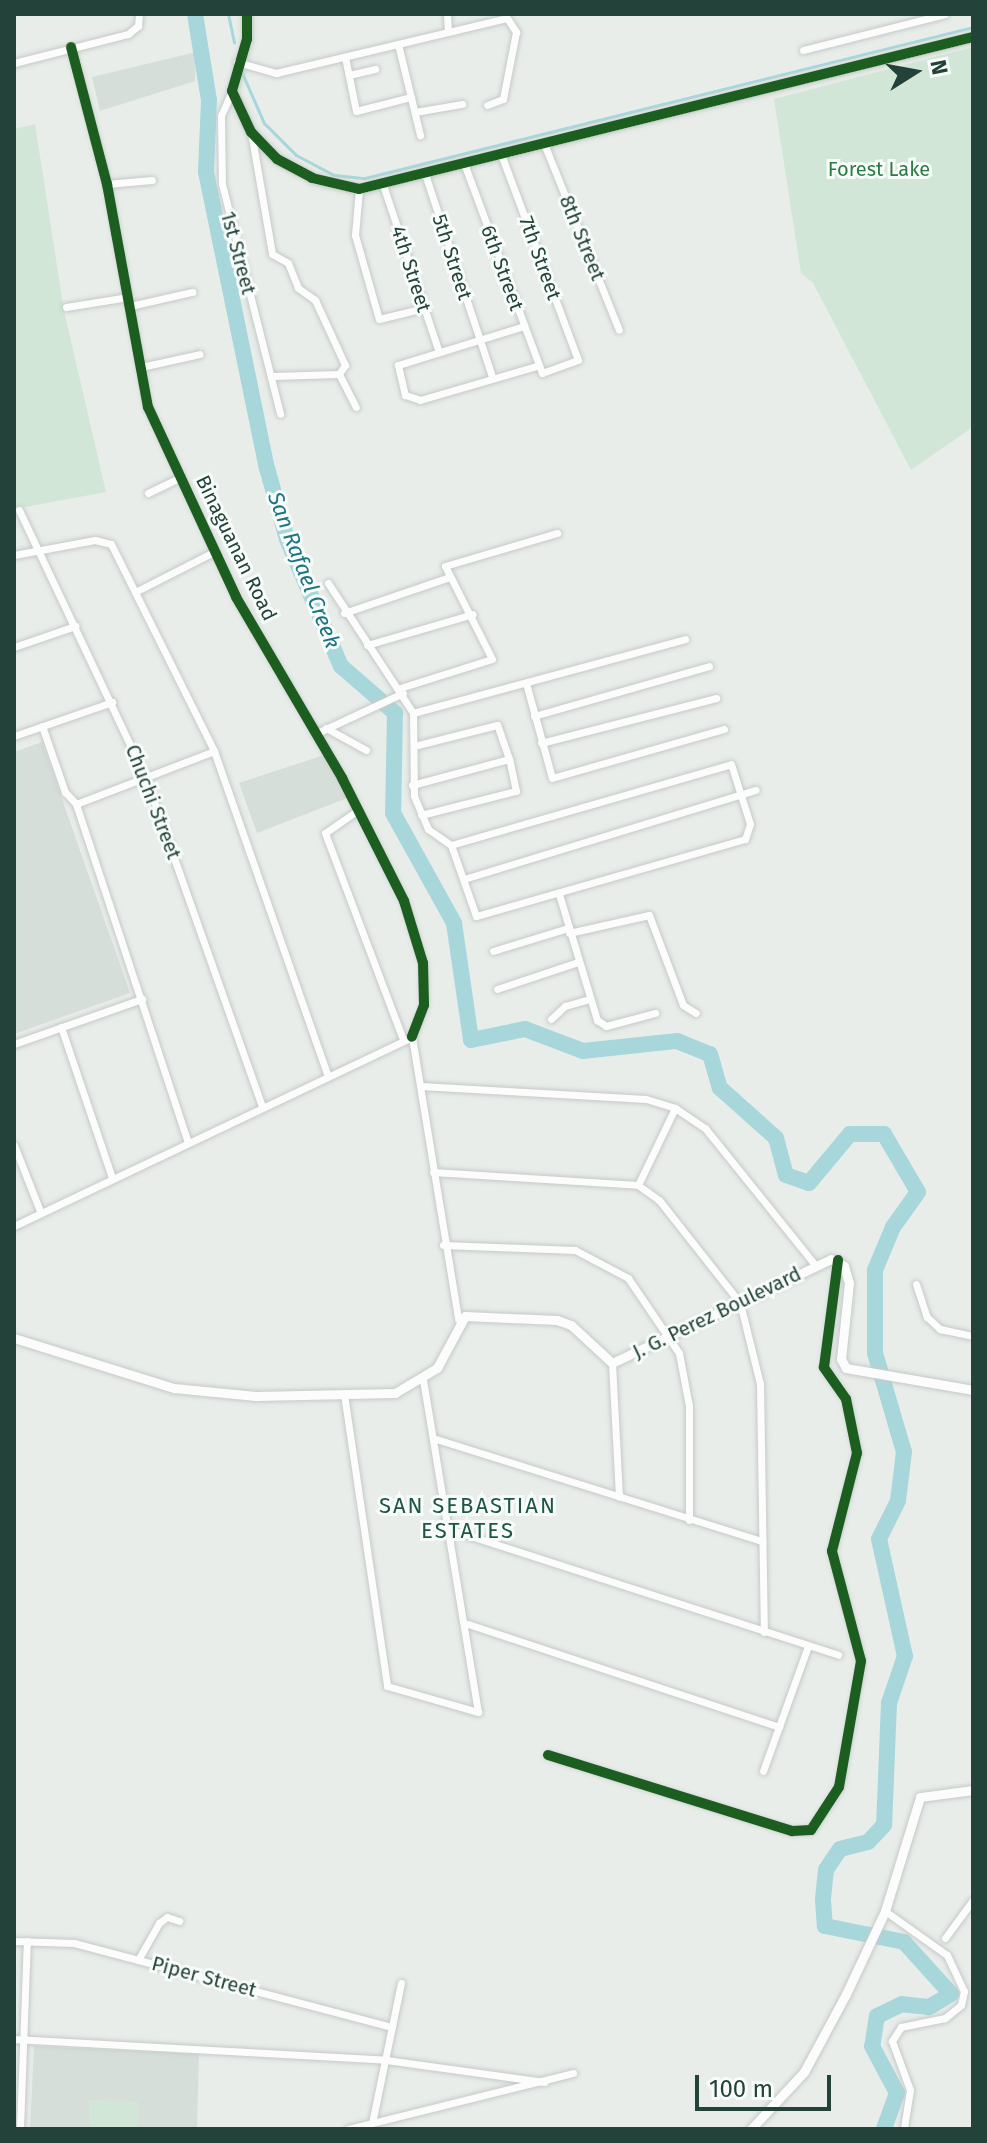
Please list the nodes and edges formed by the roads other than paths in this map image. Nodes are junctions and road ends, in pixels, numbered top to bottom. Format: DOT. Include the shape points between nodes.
graph roads {
  1 [pos="247,14"];
  2 [pos="447,14"];
  3 [pos="945,14"];
  4 [pos="140,16"];
  5 [pos="448,32"];
  6 [pos="973,37"];
  7 [pos="398,44"];
  8 [pos="71,47"];
  9 [pos="803,50"];
  10 [pos="345,57"];
  11 [pos="237,62"];
  12 [pos="14,63"];
  13 [pos="375,69"];
  14 [pos="349,75"];
  15 [pos="232,91"];
  16 [pos="411,97"];
  17 [pos="462,104"];
  18 [pos="487,105"];
  19 [pos="415,112"];
  20 [pos="251,132"];
  21 [pos="420,135"];
  22 [pos="545,146"];
  23 [pos="502,157"];
  24 [pos="465,166"];
  25 [pos="425,174"];
  26 [pos="152,180"];
  27 [pos="107,184"];
  28 [pos="383,185"];
  29 [pos="359,189"];
  30 [pos="192,292"];
  31 [pos="128,297"];
  32 [pos="130,306"];
  33 [pos="66,307"];
  34 [pos="424,308"];
  35 [pos="524,326"];
  36 [pos="619,330"];
  37 [pos="479,339"];
  38 [pos="439,352"];
  39 [pos="200,354"];
  40 [pos="141,367"];
  41 [pos="538,368"];
  42 [pos="339,374"];
  43 [pos="272,376"];
  44 [pos="492,377"];
  45 [pos="356,407"];
  46 [pos="280,414"];
  47 [pos="181,477"];
  48 [pos="148,493"];
  49 [pos="19,510"];
  50 [pos="557,533"];
  51 [pos="39,551"];
  52 [pos="214,552"];
  53 [pos="14,555"];
  54 [pos="447,578"];
  55 [pos="328,583"];
  56 [pos="135,592"];
  57 [pos="344,613"];
  58 [pos="473,614"];
  59 [pos="75,626"];
  60 [pos="685,639"];
  61 [pos="367,645"];
  62 [pos="14,647"];
  63 [pos="709,666"];
  64 [pos="526,683"];
  65 [pos="402,690"];
  66 [pos="716,698"];
  67 [pos="112,702"];
  68 [pos="413,713"];
  69 [pos="534,716"];
  70 [pos="42,726"];
  71 [pos="326,728"];
  72 [pos="724,729"];
  73 [pos="315,734"];
  74 [pos="14,736"];
  75 [pos="541,743"];
  76 [pos="418,745"];
  77 [pos="366,750"];
  78 [pos="214,751"];
  79 [pos="509,759"];
  80 [pos="145,776"];
  81 [pos="412,785"];
  82 [pos="756,790"];
  83 [pos="742,797"];
  84 [pos="76,804"];
  85 [pos="358,810"];
  86 [pos="421,815"];
  87 [pos="451,845"];
  88 [pos="464,879"];
  89 [pos="559,894"];
  90 [pos="569,930"];
  91 [pos="493,951"];
  92 [pos="578,962"];
  93 [pos="497,989"];
  94 [pos="142,999"];
  95 [pos="589,999"];
  96 [pos="655,1013"];
  97 [pos="696,1013"];
  98 [pos="551,1019"];
  99 [pos="61,1027"];
  100 [pos="402,1037"];
  101 [pos="412,1037"];
  102 [pos="14,1044"];
  103 [pos="327,1073"];
  104 [pos="421,1086"];
  105 [pos="262,1106"];
  106 [pos="675,1108"];
  107 [pos="187,1140"];
  108 [pos="14,1145"];
  109 [pos="433,1172"];
  110 [pos="112,1178"];
  111 [pos="638,1185"];
  112 [pos="40,1211"];
  113 [pos="14,1226"];
  114 [pos="443,1245"];
  115 [pos="838,1260"];
  116 [pos="815,1265"];
  117 [pos="916,1284"];
  118 [pos="740,1303"];
  119 [pos="458,1319"];
  120 [pos="672,1335"];
  121 [pos="973,1336"];
  122 [pos="14,1338"];
  123 [pos="612,1363"];
  124 [pos="423,1381"];
  125 [pos="973,1390"];
  126 [pos="344,1394"];
  127 [pos="436,1439"];
  128 [pos="619,1497"];
  129 [pos="689,1520"];
  130 [pos="452,1530"];
  131 [pos="762,1541"];
  132 [pos="468,1624"];
  133 [pos="764,1632"];
  134 [pos="808,1646"];
  135 [pos="838,1655"];
  136 [pos="779,1727"];
  137 [pos="548,1755"];
  138 [pos="763,1771"];
  139 [pos="973,1790"];
  140 [pos="973,1900"];
  141 [pos="884,1914"];
  142 [pos="179,1921"];
  143 [pos="945,1938"];
  144 [pos="14,1941"];
  145 [pos="27,1941"];
  146 [pos="138,1960"];
  147 [pos="401,1983"];
  148 [pos="392,2027"];
  149 [pos="14,2039"];
  150 [pos="24,2039"];
  151 [pos="386,2060"];
  152 [pos="573,2073"];
  153 [pos="544,2082"];
  154 [pos="372,2123"];
  155 [pos="20,2129"];
  156 [pos="348,2129"];
  157 [pos="751,2129"];
  158 [pos="904,2129"];
  1 -- 11 [label="street" via="247,39"];
  2 -- 5 [label="street"];
  3 -- 9 [label="street"];
  4 -- 8 [label="street" via="128,34"];
  5 -- 7 [label="street"];
  5 -- 18 [label="street" via="507,18 517,24 503,99"];
  6 -- 22 [label="street"];
  7 -- 10 [label="street"];
  7 -- 16 [label="street"];
  8 -- 12 [label="street"];
  8 -- 27 [label="street, Binaguanan Road"];
  10 -- 11 [label="street" via="276,73"];
  10 -- 14 [label="street"];
  11 -- 15 [label="street"];
  13 -- 14 [label="street"];
  14 -- 16 [label="street" via="356,111"];
  15 -- 20 [label="street"];
  15 -- 43 [label="street, 1st Street" via="221,116 222,184"];
  16 -- 19 [label="street"];
  17 -- 19 [label="street"];
  19 -- 21 [label="street"];
  20 -- 29 [label="street" via="277,159 312,178"];
  20 -- 42 [label="street" via="272,254 288,263 298,288 315,300 344,357"];
  22 -- 23 [label="street"];
  22 -- 36 [label="street, 8th Street"];
  23 -- 24 [label="street"];
  23 -- 41 [label="street, 7th Street" via="578,359"];
  24 -- 25 [label="street"];
  24 -- 35 [label="street, 6th Street"];
  25 -- 28 [label="street"];
  25 -- 37 [label="street, 5th Street"];
  26 -- 27 [label="street"];
  27 -- 31 [label="street, Binaguanan Road"];
  28 -- 29 [label="street"];
  28 -- 34 [label="street, 4th Street"];
  29 -- 34 [label="street" via="355,235 379,319"];
  30 -- 32 [label="street"];
  31 -- 32 [label="street, Binaguanan Road"];
  31 -- 33 [label="street"];
  32 -- 40 [label="street, Binaguanan Road"];
  34 -- 38 [label="street, 4th Street"];
  35 -- 37 [label="street"];
  35 -- 41 [label="street, 6th Street"];
  37 -- 38 [label="street"];
  37 -- 44 [label="street, 5th Street"];
  38 -- 44 [label="street" via="398,366 408,399"];
  39 -- 40 [label="street"];
  40 -- 47 [label="street, Binaguanan Road" via="151,415"];
  41 -- 44 [label="street"];
  42 -- 43 [label="street"];
  42 -- 45 [label="street"];
  43 -- 46 [label="street, 1st Street"];
  47 -- 48 [label="street"];
  47 -- 52 [label="street, Binaguanan Road"];
  49 -- 51 [label="street, Chuchi Street"];
  50 -- 54 [label="street" via="448,564"];
  51 -- 53 [label="street"];
  51 -- 56 [label="street" via="103,540 111,544"];
  51 -- 59 [label="street, Chuchi Street"];
  52 -- 56 [label="street"];
  52 -- 73 [label="street, Binaguanan Road"];
  54 -- 57 [label="street"];
  54 -- 58 [label="street"];
  55 -- 57 [label="street"];
  56 -- 78 [label="street"];
  57 -- 61 [label="street"];
  58 -- 61 [label="street"];
  58 -- 65 [label="street" via="490,662"];
  59 -- 62 [label="street"];
  59 -- 67 [label="street, Chuchi Street"];
  60 -- 64 [label="street"];
  61 -- 65 [label="street"];
  63 -- 69 [label="street"];
  64 -- 68 [label="street"];
  64 -- 69 [label="street"];
  65 -- 68 [label="street"];
  65 -- 71 [label="street"];
  66 -- 75 [label="street"];
  67 -- 70 [label="street"];
  67 -- 80 [label="street, Chuchi Street"];
  68 -- 76 [label="street"];
  69 -- 75 [label="street"];
  70 -- 74 [label="street"];
  70 -- 84 [label="street" via="65,792"];
  71 -- 73 [label="street"];
  71 -- 77 [label="street"];
  72 -- 75 [label="street" via="552,778"];
  73 -- 85 [label="street, Binaguanan Road"];
  76 -- 79 [label="street" via="497,725"];
  76 -- 81 [label="street"];
  78 -- 80 [label="street"];
  78 -- 103 [label="street"];
  79 -- 81 [label="street"];
  79 -- 86 [label="street" via="516,791"];
  80 -- 84 [label="street"];
  80 -- 105 [label="street, Chuchi Street"];
  81 -- 86 [label="street"];
  82 -- 83 [label="street"];
  83 -- 87 [label="street" via="729,763"];
  83 -- 88 [label="street"];
  83 -- 89 [label="street" via="750,831 745,839"];
  84 -- 94 [label="street"];
  85 -- 100 [label="street" via="325,833"];
  85 -- 101 [label="street, Binaguanan Road" via="404,901 423,963 424,1005"];
  86 -- 87 [label="street"];
  87 -- 88 [label="street"];
  88 -- 89 [label="street" via="481,918"];
  89 -- 90 [label="street"];
  90 -- 91 [label="street"];
  90 -- 92 [label="street"];
  90 -- 97 [label="street" via="649,915 683,1005"];
  92 -- 93 [label="street"];
  92 -- 95 [label="street"];
  94 -- 99 [label="street"];
  94 -- 107 [label="street"];
  95 -- 96 [label="street" via="606,1026"];
  95 -- 98 [label="street" via="565,1006"];
  99 -- 102 [label="street"];
  99 -- 110 [label="street"];
  100 -- 101 [label="street"];
  100 -- 103 [label="street"];
  101 -- 104 [label="street"];
  103 -- 105 [label="street"];
  104 -- 106 [label="street" via="646,1099"];
  104 -- 109 [label="street"];
  105 -- 107 [label="street"];
  106 -- 111 [label="street"];
  106 -- 116 [label="street" via="705,1128"];
  107 -- 110 [label="street"];
  108 -- 112 [label="street"];
  109 -- 111 [label="street"];
  109 -- 114 [label="street"];
  110 -- 112 [label="street"];
  111 -- 118 [label="street" via="659,1200"];
  112 -- 113 [label="street"];
  114 -- 119 [label="street"];
  114 -- 120 [label="street" via="575,1250 600,1258 628,1278"];
  115 -- 116 [label="street, J. G. Perez Boulevard"];
  115 -- 125 [label="street" via="849,1283 841,1359 853,1373"];
  115 -- 137 [label="street" via="824,1367 846,1399 857,1453 832,1551 861,1661 839,1787 811,1830 792,1831"];
  116 -- 118 [label="street, J. G. Perez Boulevard"];
  117 -- 121 [label="street" via="917,1302 933,1323"];
  118 -- 120 [label="street, J. G. Perez Boulevard"];
  118 -- 131 [label="street" via="760,1384"];
  119 -- 123 [label="street, J. G. Perez Boulevard" via="473,1314 557,1320 571,1325"];
  119 -- 124 [label="street" via="449,1354"];
  120 -- 123 [label="street, J. G. Perez Boulevard"];
  120 -- 129 [label="street" via="689,1406"];
  122 -- 126 [label="street" via="174,1388 256,1396"];
  123 -- 128 [label="street"];
  124 -- 126 [label="street" via="395,1393"];
  124 -- 127 [label="street"];
  126 -- 132 [label="street" via="387,1686 478,1712"];
  127 -- 128 [label="street"];
  127 -- 130 [label="street"];
  128 -- 129 [label="street"];
  129 -- 131 [label="street"];
  130 -- 132 [label="street"];
  130 -- 133 [label="street"];
  131 -- 133 [label="street"];
  132 -- 136 [label="street"];
  133 -- 134 [label="street"];
  134 -- 135 [label="street"];
  134 -- 136 [label="street"];
  136 -- 138 [label="street"];
  139 -- 141 [label="street" via="920,1797"];
  140 -- 143 [label="street"];
  141 -- 157 [label="street" via="813,2053"];
  141 -- 158 [label="street" via="947,1955 964,1991 961,2005 945,2018 901,2027 892,2041 910,2090"];
  142 -- 146 [label="street" via="167,1917 159,1923"];
  144 -- 145 [label="street, Piper Street"];
  145 -- 146 [label="street, Piper Street" via="74,1943"];
  145 -- 150 [label="street"];
  146 -- 148 [label="street, Piper Street"];
  147 -- 148 [label="street"];
  148 -- 151 [label="street"];
  149 -- 150 [label="street"];
  150 -- 151 [label="street"];
  150 -- 155 [label="street"];
  151 -- 153 [label="street"];
  151 -- 154 [label="street"];
  152 -- 153 [label="street"];
  153 -- 154 [label="street"];
  154 -- 156 [label="street"];
}
